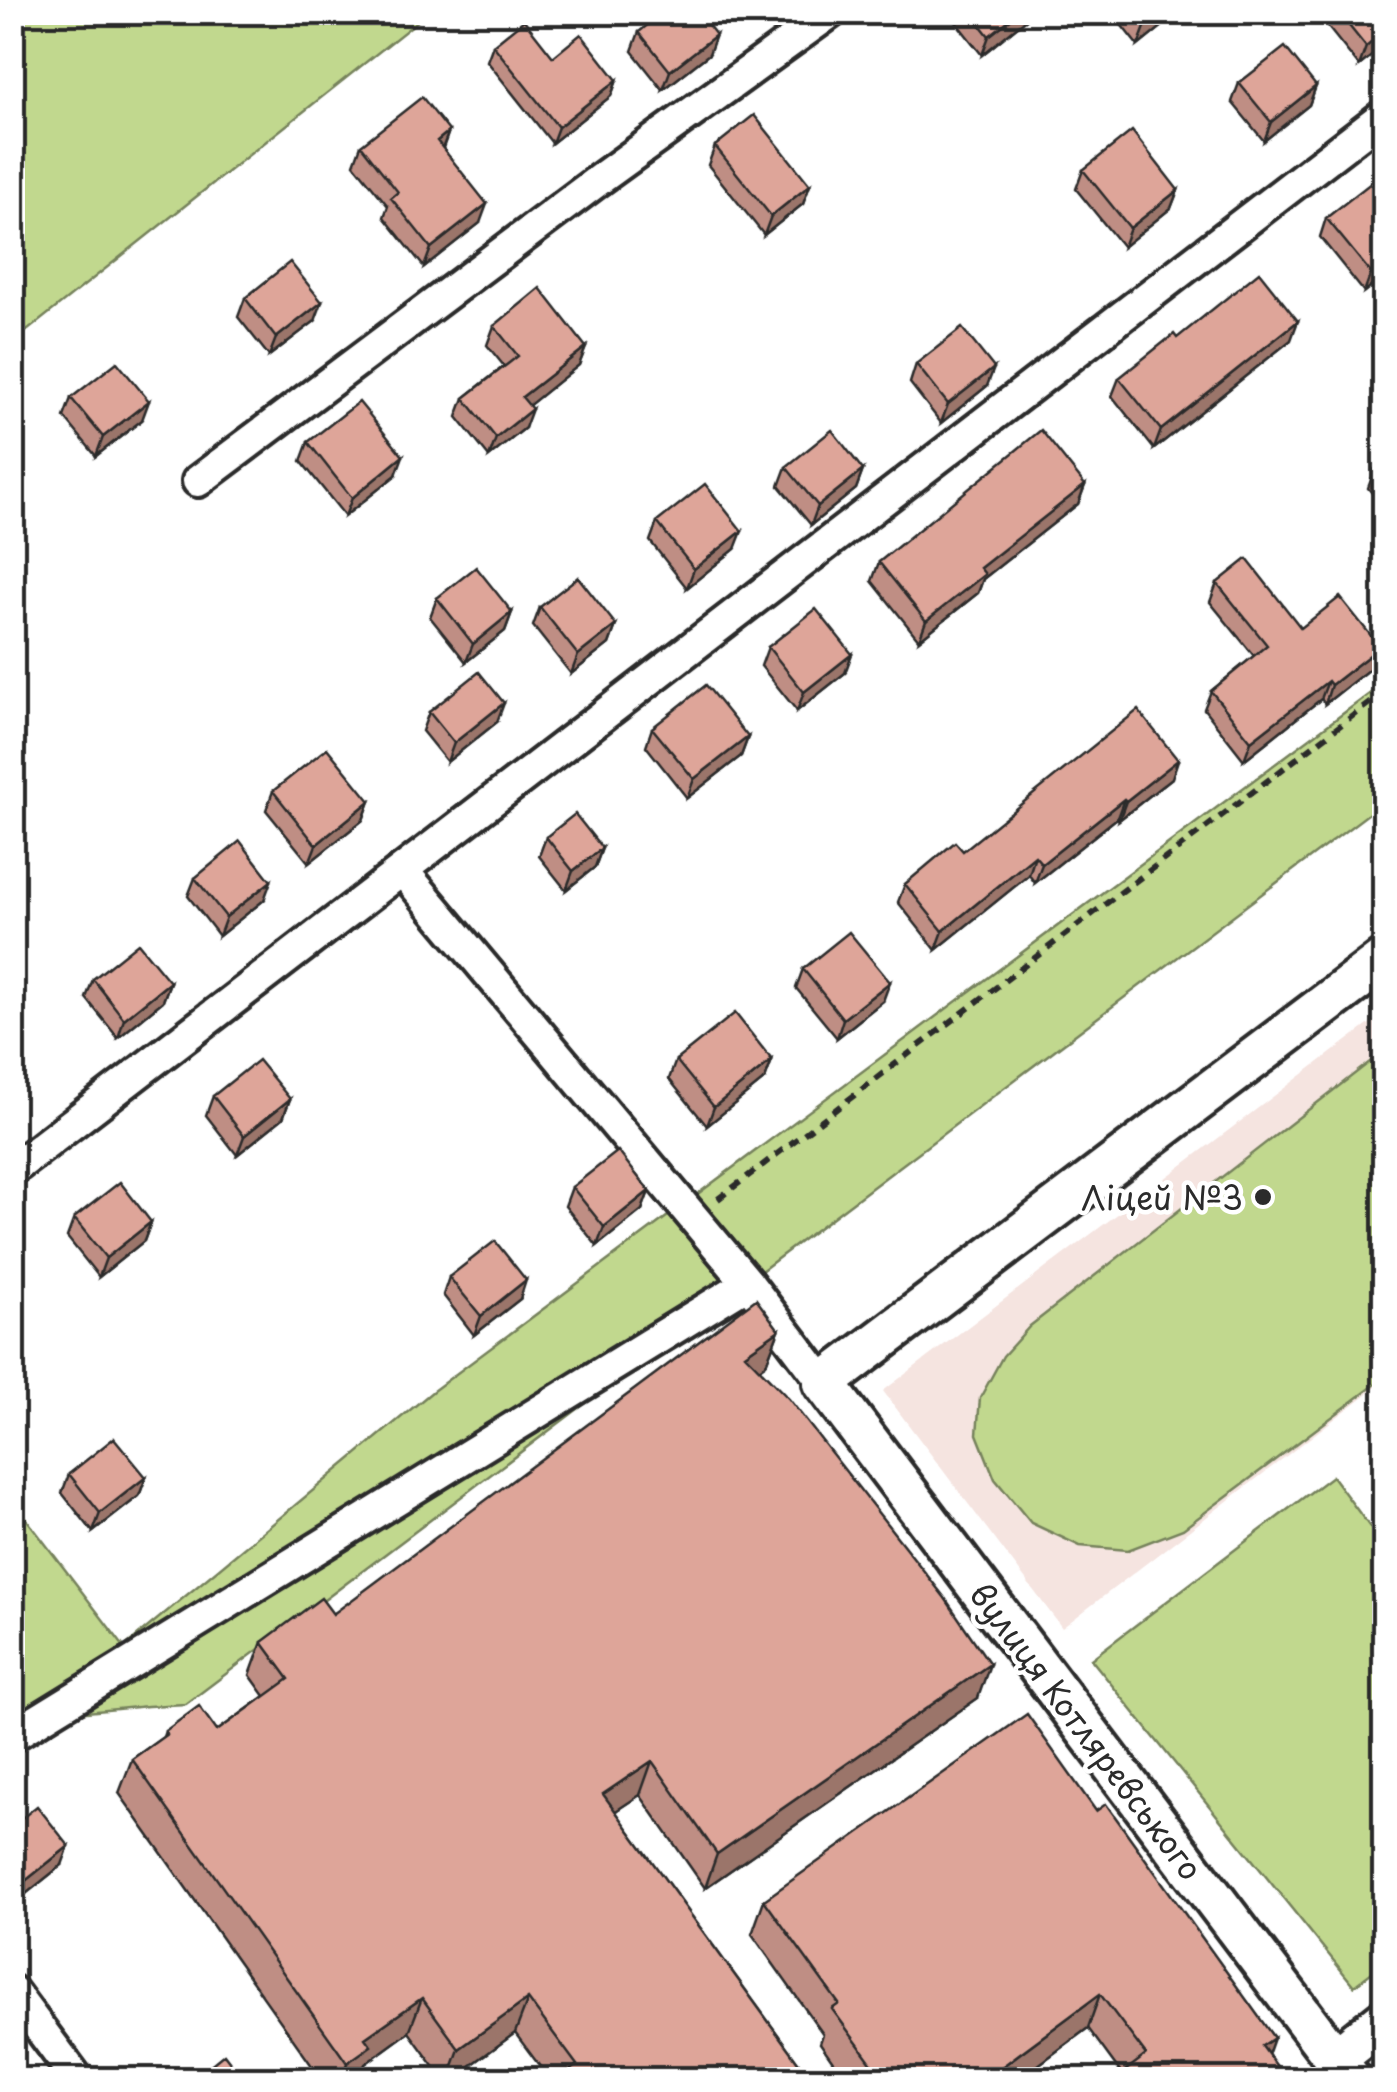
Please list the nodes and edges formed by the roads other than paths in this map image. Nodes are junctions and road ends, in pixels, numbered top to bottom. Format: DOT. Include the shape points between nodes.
graph roads {
  1 [pos="831,12"];
  2 [pos="1384,115"];
  3 [pos="198,481"];
  4 [pos="402,870"];
  5 [pos="1384,960"];
  6 [pos="12,1170"];
  7 [pos="748,1283"];
  8 [pos="824,1383"];
  9 [pos="12,1736"];
  10 [pos="12,1991"];
  11 [pos="1384,2020"];
  12 [pos="1342,2069"];
  13 [pos="78,2080"];
  1 -- 3 [label="street"];
  2 -- 4 [label="street"];
  4 -- 6 [label="street"];
  4 -- 7 [label="street"];
  5 -- 8 [label="street"];
  7 -- 8 [label="street"];
  7 -- 9 [label="street"];
  8 -- 12 [label="street, вулиця Котляревського"];
  10 -- 13 [label="street"];
  11 -- 12 [label="street"];
}
